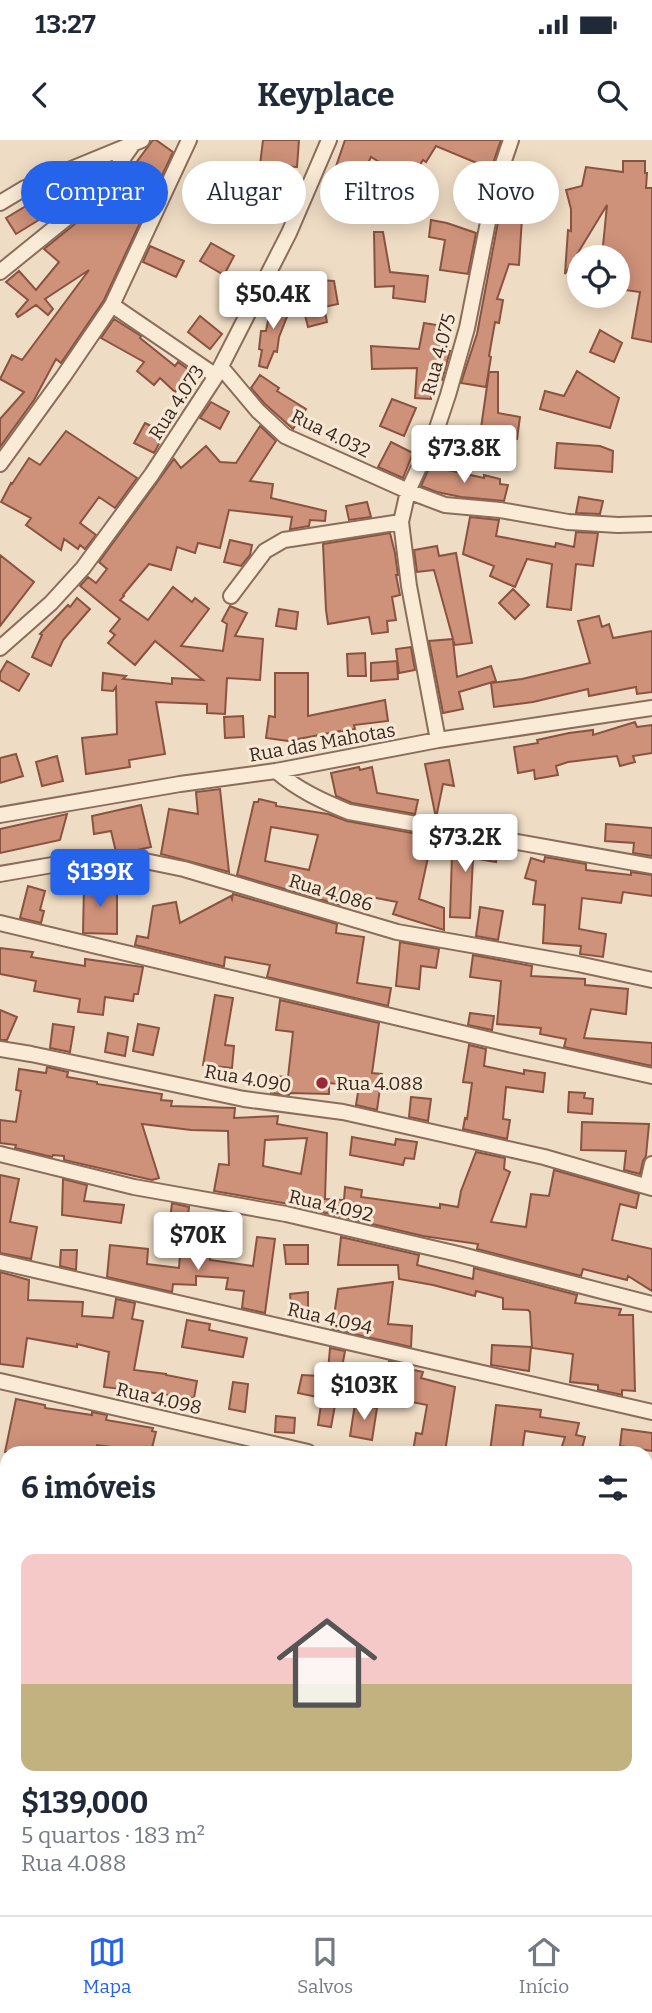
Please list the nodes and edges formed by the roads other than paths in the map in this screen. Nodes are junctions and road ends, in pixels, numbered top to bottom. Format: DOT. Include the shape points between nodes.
graph roads {
  1 [pos="189,140"];
  2 [pos="329,140"];
  3 [pos="511,140"];
  4 [pos="138,142"];
  5 [pos="0,204"];
  6 [pos="0,272"];
  7 [pos="112,305"];
  8 [pos="218,371"];
  9 [pos="0,464"];
  10 [pos="408,491"];
  11 [pos="401,522"];
  12 [pos="652,524"];
  13 [pos="231,596"];
  14 [pos="0,648"];
  15 [pos="652,708"];
  16 [pos="438,740"];
  17 [pos="276,771"];
  18 [pos="0,815"];
  19 [pos="652,866"];
  20 [pos="0,874"];
  21 [pos="0,923"];
  22 [pos="652,980"];
  23 [pos="0,1049"];
  24 [pos="652,1076"];
  25 [pos="0,1154"];
  26 [pos="652,1164"];
  27 [pos="650,1187"];
  28 [pos="0,1262"];
  29 [pos="652,1304"];
  30 [pos="0,1381"];
  31 [pos="652,1412"];
  32 [pos="282,1446"];
  1 -- 7 [label="street"];
  2 -- 8 [label="street, Rua 4.073" via="289,233"];
  3 -- 10 [label="street, Rua 4.075" via="495,187 467,328 448,395"];
  4 -- 5 [label="street" via="24,188"];
  4 -- 6 [label="street" via="101,186"];
  7 -- 8 [label="street, Rua 4.032"];
  7 -- 9 [label="street"];
  8 -- 10 [label="street, Rua 4.032" via="285,436"];
  8 -- 14 [label="street, Rua 4.073" via="152,474 83,568"];
  10 -- 11 [label="street, Rua 4.075"];
  10 -- 12 [label="street, Rua 4.032" via="445,505 568,522"];
  11 -- 13 [label="street" via="284,540 265,551"];
  11 -- 16 [label="street, Rua 4.075"];
  15 -- 16 [label="street, Rua das Mahotas"];
  16 -- 17 [label="street, Rua das Mahotas"];
  17 -- 18 [label="street, Rua das Mahotas"];
  17 -- 19 [label="street" via="313,797 349,812"];
  20 -- 22 [label="street, Rua 4.086" via="58,864 140,860 397,932"];
  21 -- 24 [label="street"];
  23 -- 27 [label="street, Rua 4.090" via="244,1099 343,1112 544,1157"];
  25 -- 29 [label="street, Rua 4.092" via="134,1187 286,1214"];
  26 -- 27 [label="street"];
  28 -- 31 [label="street, Rua 4.094"];
  30 -- 32 [label="street, Rua 4.098"];
}
